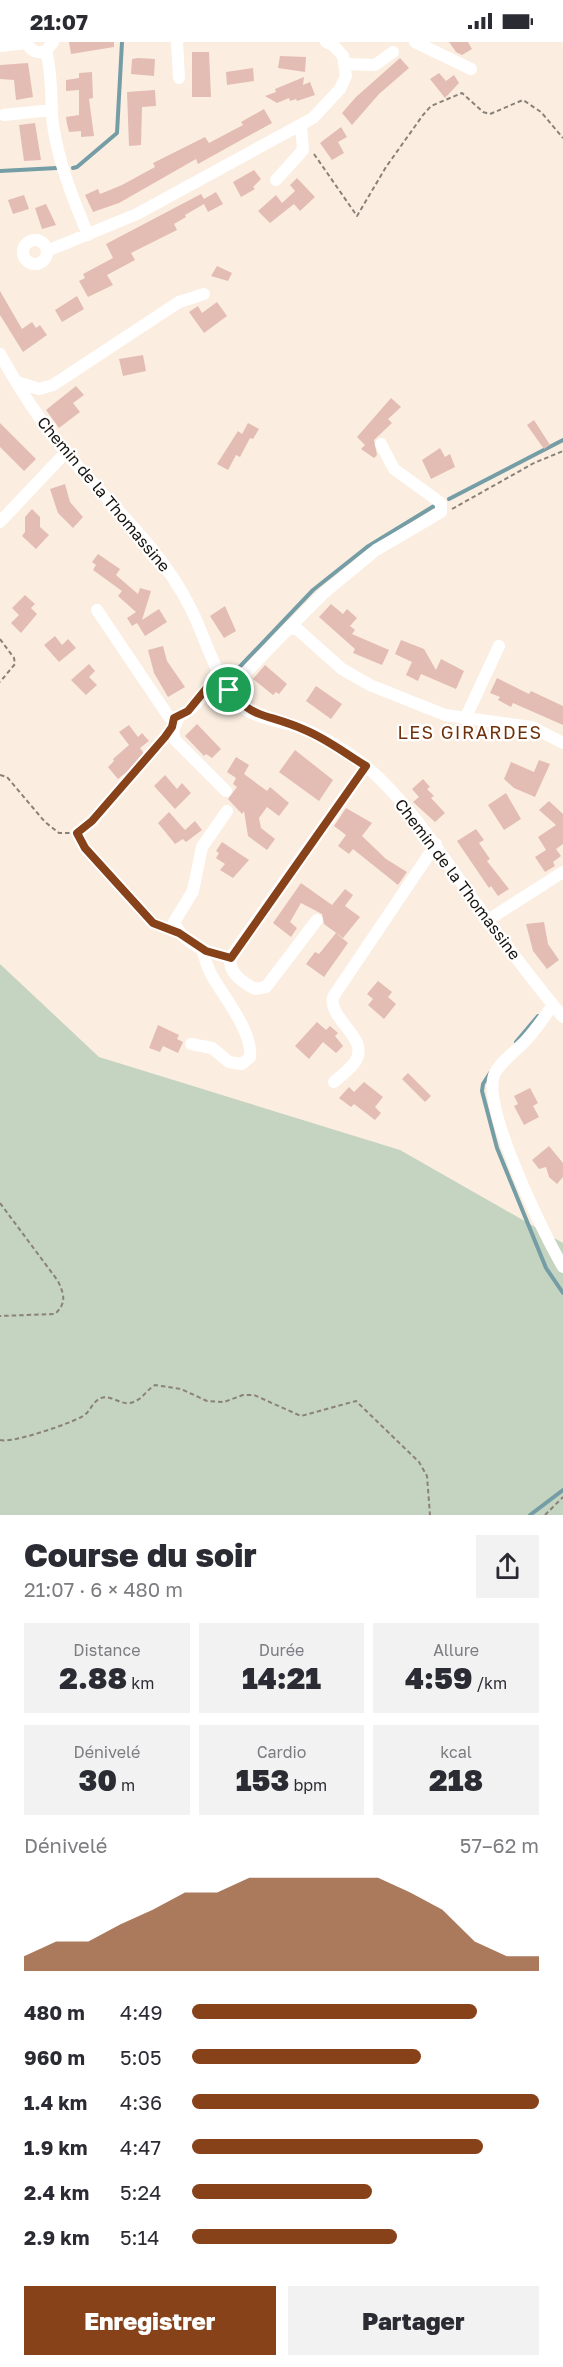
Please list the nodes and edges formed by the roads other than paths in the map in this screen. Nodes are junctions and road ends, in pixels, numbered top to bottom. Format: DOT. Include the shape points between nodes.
graph roads {
  1 [pos="177,42"];
  2 [pos="326,42"];
  3 [pos="415,42"];
  4 [pos="27,43"];
  5 [pos="0,46"];
  6 [pos="49,47"];
  7 [pos="393,52"];
  8 [pos="346,64"];
  9 [pos="471,69"];
  10 [pos="179,78"];
  11 [pos="51,110"];
  12 [pos="1,115"];
  13 [pos="301,125"];
  14 [pos="276,180"];
  15 [pos="88,235"];
  16 [pos="47,251"];
  17 [pos="204,294"];
  18 [pos="0,354"];
  19 [pos="17,382"];
  20 [pos="381,444"];
  21 [pos="66,452"];
  22 [pos="0,522"];
  23 [pos="97,610"];
  24 [pos="287,630"];
  25 [pos="499,646"];
  26 [pos="220,672"];
  27 [pos="229,690"];
  28 [pos="179,717"];
  29 [pos="465,719"];
  30 [pos="563,743"];
  31 [pos="366,766"];
  32 [pos="226,791"];
  33 [pos="227,811"];
  34 [pos="436,844"];
  35 [pos="563,872"];
  36 [pos="317,920"];
  37 [pos="488,920"];
  38 [pos="202,949"];
  39 [pos="231,958"];
  40 [pos="553,1005"];
  41 [pos="563,1017"];
  42 [pos="191,1044"];
  43 [pos="334,1082"];
  44 [pos="563,1268"];
  1 -- 10 [label="street"];
  2 -- 8 [label="street" via="338,49"];
  3 -- 9 [label="street"];
  4 -- 5 [label="street"];
  4 -- 6 [label="street" via="35,52"];
  6 -- 11 [label="street"];
  7 -- 8 [label="street" via="375,64"];
  8 -- 13 [label="street" via="340,89"];
  11 -- 12 [label="street"];
  11 -- 15 [label="street" via="61,164"];
  13 -- 14 [label="street" via="303,150"];
  13 -- 15 [label="street" via="137,214"];
  15 -- 16 [label="street"];
  17 -- 19 [label="street" via="180,302 53,386 39,389"];
  18 -- 19 [label="street, Chemin de la Thomassine"];
  19 -- 21 [label="street, Chemin de la Thomassine"];
  20 -- 24 [label="street" via="394,469 441,503 441,512 367,557 324,592"];
  21 -- 22 [label="street"];
  21 -- 26 [label="street, Chemin de la Thomassine" via="171,574"];
  23 -- 28 [label="street" via="166,715"];
  24 -- 27 [label="street"];
  24 -- 29 [label="street" via="298,629 360,680"];
  25 -- 29 [label="street"];
  26 -- 27 [label="street, Chemin de la Thomassine"];
  26 -- 28 [label="street"];
  27 -- 31 [label="street, Chemin de la Thomassine" via="249,711 313,733"];
  28 -- 32 [label="street" via="173,731 175,740"];
  29 -- 30 [label="street" via="532,728"];
  31 -- 34 [label="street, Chemin de la Thomassine"];
  31 -- 39 [label="street"];
  33 -- 38 [label="street" via="202,847 193,891 174,918 179,933"];
  34 -- 37 [label="street, Chemin de la Thomassine"];
  34 -- 43 [label="street" via="333,998 333,1007 358,1049 355,1062"];
  35 -- 37 [label="street"];
  36 -- 39 [label="street" via="266,987 249,986 231,969"];
  37 -- 40 [label="street, Chemin de la Thomassine"];
  38 -- 39 [label="street"];
  38 -- 42 [label="street" via="208,969 236,1013 250,1057 242,1064 233,1064 212,1048"];
  40 -- 41 [label="street, Chemin de la Thomassine"];
  40 -- 44 [label="street" via="498,1069 492,1089 495,1111 511,1157"];
}
